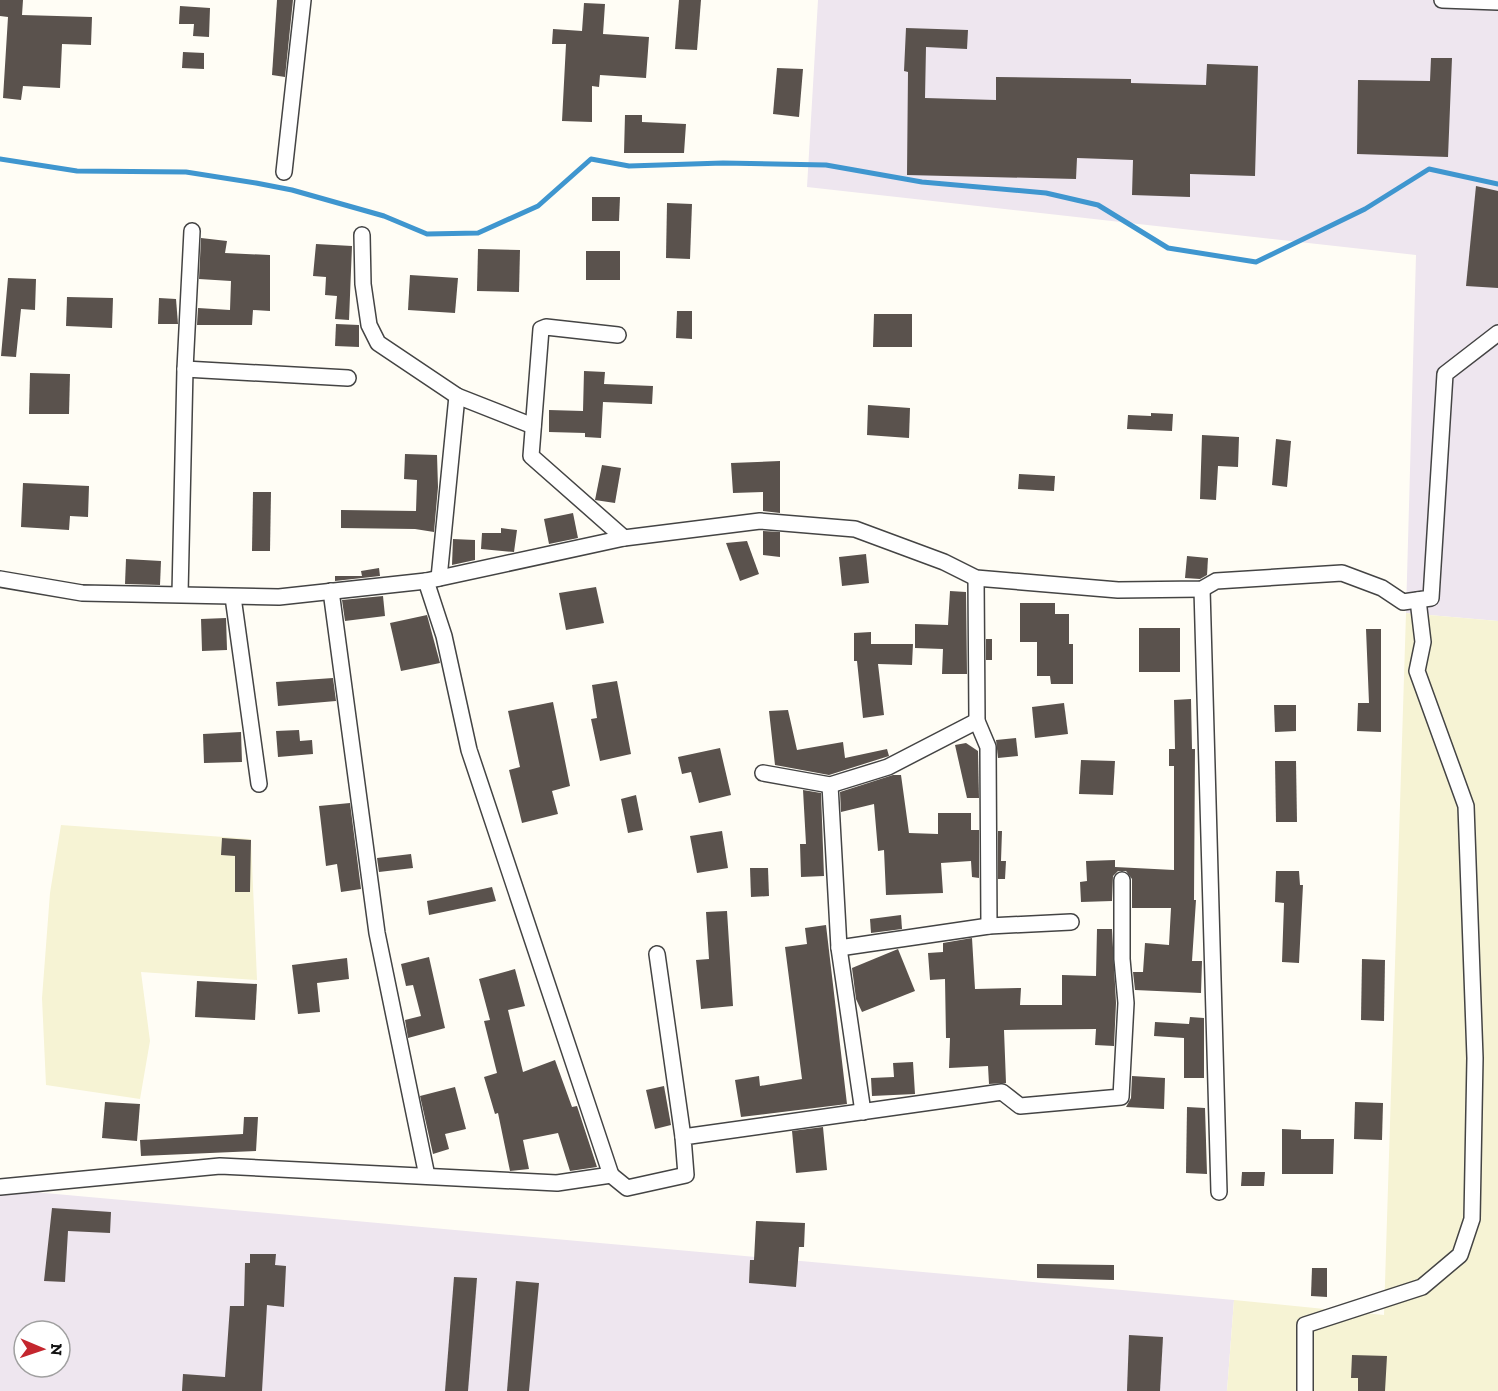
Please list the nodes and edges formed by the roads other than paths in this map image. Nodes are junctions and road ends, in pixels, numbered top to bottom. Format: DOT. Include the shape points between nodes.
graph roads {
  1 [pos="303,0"];
  2 [pos="1442,0"];
  3 [pos="1498,2"];
  4 [pos="284,172"];
  5 [pos="192,231"];
  6 [pos="362,235"];
  7 [pos="1498,333"];
  8 [pos="618,335"];
  9 [pos="185,369"];
  10 [pos="348,378"];
  11 [pos="458,396"];
  12 [pos="533,426"];
  13 [pos="624,538"];
  14 [pos="976,578"];
  15 [pos="0,579"];
  16 [pos="433,579"];
  17 [pos="1202,589"];
  18 [pos="332,591"];
  19 [pos="180,594"];
  20 [pos="233,597"];
  21 [pos="1418,600"];
  22 [pos="977,721"];
  23 [pos="763,773"];
  24 [pos="259,784"];
  25 [pos="830,785"];
  26 [pos="1122,880"];
  27 [pos="1071,921"];
  28 [pos="989,926"];
  29 [pos="839,948"];
  30 [pos="657,954"];
  31 [pos="863,1112"];
  32 [pos="683,1137"];
  33 [pos="428,1176"];
  34 [pos="611,1176"];
  35 [pos="0,1187"];
  36 [pos="1219,1192"];
  37 [pos="1305,1391"];
  1 -- 4 [label="street"];
  2 -- 3 [label="street"];
  5 -- 9 [label="street"];
  6 -- 11 [label="street" via="369,325 378,344"];
  7 -- 21 [label="street" via="1445,374 1431,598"];
  8 -- 12 [label="street" via="541,329"];
  9 -- 10 [label="street"];
  9 -- 19 [label="street"];
  11 -- 12 [label="street"];
  11 -- 16 [label="street"];
  12 -- 13 [label="street" via="531,456"];
  13 -- 14 [label="street" via="760,521 855,529"];
  13 -- 16 [label="street"];
  14 -- 17 [label="street" via="1118,590"];
  14 -- 22 [label="street"];
  15 -- 19 [label="street" via="82,593"];
  16 -- 18 [label="street"];
  16 -- 34 [label="street" via="469,750"];
  17 -- 21 [label="street" via="1216,581 1342,573 1382,588 1403,602"];
  17 -- 36 [label="street"];
  18 -- 20 [label="street"];
  18 -- 33 [label="street" via="377,933"];
  19 -- 20 [label="street"];
  20 -- 24 [label="street"];
  21 -- 37 [label="street" via="1423,642 1417,671 1466,806 1475,1058 1472,1219 1460,1255 1422,1287 1305,1325"];
  22 -- 25 [label="street" via="888,767"];
  22 -- 28 [label="street" via="988,747"];
  23 -- 25 [label="street"];
  25 -- 29 [label="street"];
  26 -- 31 [label="street" via="1126,1003 1121,1097 1020,1106 1002,1092"];
  27 -- 28 [label="street"];
  28 -- 29 [label="street"];
  29 -- 31 [label="street"];
  30 -- 32 [label="street"];
  31 -- 32 [label="street"];
  32 -- 34 [label="street" via="686,1175 627,1188"];
  33 -- 34 [label="street" via="557,1183"];
  33 -- 35 [label="street" via="220,1166"];
}
